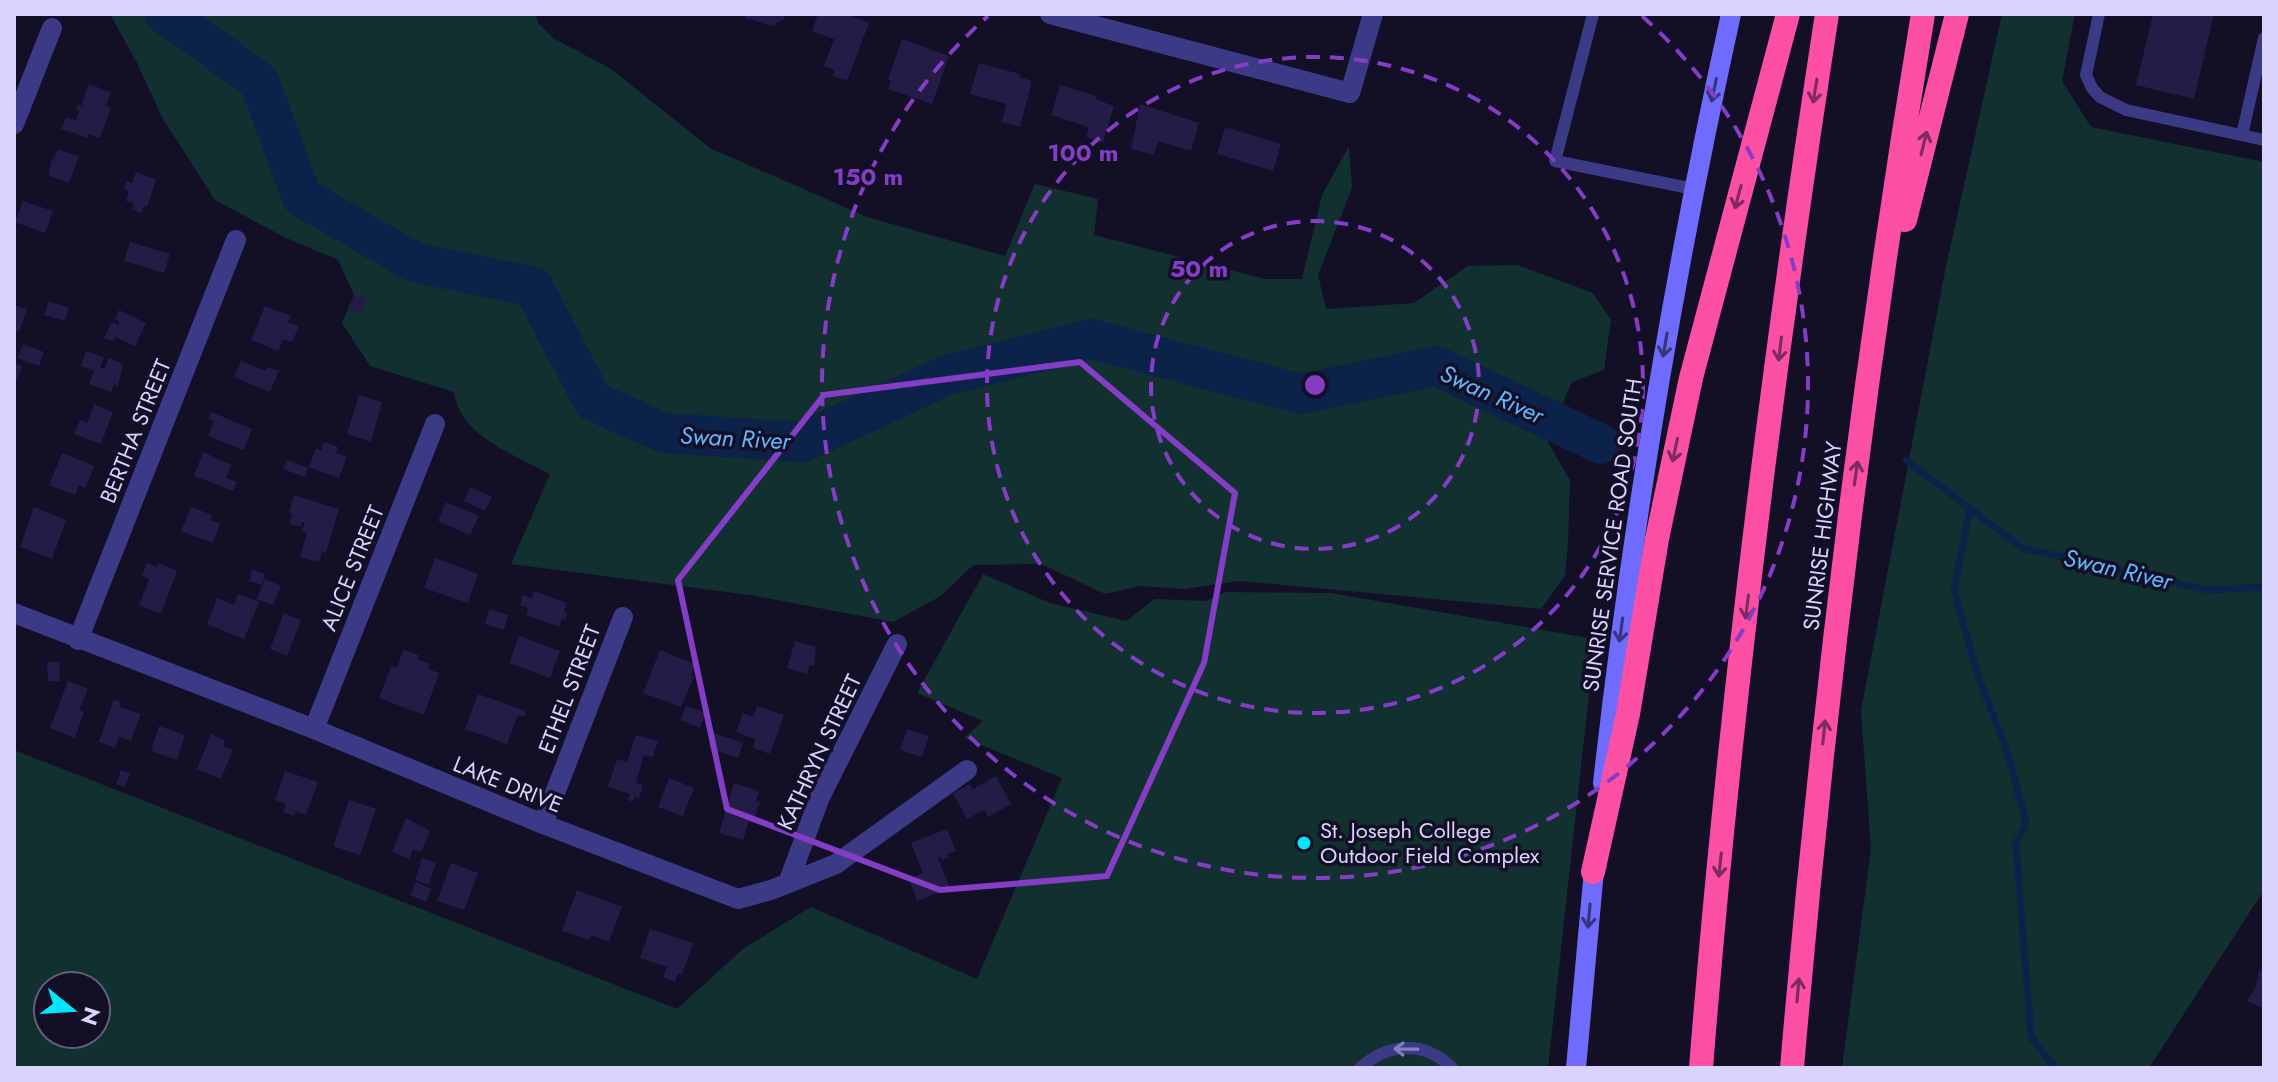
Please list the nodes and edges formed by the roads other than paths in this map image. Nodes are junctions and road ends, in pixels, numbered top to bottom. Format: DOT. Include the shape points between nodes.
graph roads {
  1 [pos="1050,14"];
  2 [pos="1373,14"];
  3 [pos="1593,14"];
  4 [pos="1731,14"];
  5 [pos="1788,14"];
  6 [pos="1827,14"];
  7 [pos="1923,14"];
  8 [pos="1957,14"];
  9 [pos="2099,14"];
  10 [pos="52,28"];
  11 [pos="2264,38"];
  12 [pos="14,124"];
  13 [pos="2242,135"];
  14 [pos="2264,140"];
  15 [pos="1694,189"];
  16 [pos="236,240"];
  17 [pos="1876,327"];
  18 [pos="435,424"];
  19 [pos="14,613"];
  20 [pos="623,617"];
  21 [pos="78,640"];
  22 [pos="897,644"];
  23 [pos="314,729"];
  24 [pos="967,770"];
  25 [pos="543,824"];
  26 [pos="1593,872"];
  27 [pos="788,883"];
  28 [pos="1360,1068"];
  29 [pos="1452,1068"];
  30 [pos="1576,1068"];
  31 [pos="1701,1068"];
  32 [pos="1792,1068"];
  1 -- 2 [label="street" via="1350,93"];
  3 -- 15 [label="lane" via="1555,161"];
  4 -- 15 [label="main road, SUNRISE SERVICE ROAD SOUTH, one-way"];
  5 -- 26 [label="highway, one-way" via="1688,391"];
  6 -- 31 [label="highway, one-way" via="1741,655"];
  7 -- 17 [label="highway, SUNRISE HIGHWAY"];
  17 -- 8 [label="highway, one-way"];
  9 -- 13 [label="lane" via="2086,75 2100,97 2126,110"];
  10 -- 12 [label="street"];
  11 -- 13 [label="lane"];
  13 -- 14 [label="lane"];
  15 -- 26 [label="main road, SUNRISE SERVICE ROAD SOUTH, one-way" via="1636,521"];
  16 -- 21 [label="street, BERTHA STREET"];
  32 -- 17 [label="highway, SUNRISE HIGHWAY, one-way" via="1831,671"];
  18 -- 23 [label="street, ALICE STREET"];
  19 -- 21 [label="street, LAKE DRIVE"];
  20 -- 25 [label="street, ETHEL STREET"];
  21 -- 23 [label="street, LAKE DRIVE"];
  22 -- 27 [label="street, KATHRYN STREET" via="820,797"];
  23 -- 25 [label="street, LAKE DRIVE"];
  24 -- 27 [label="street, LAKE DRIVE" via="836,864"];
  25 -- 27 [label="street, LAKE DRIVE" via="738,899"];
  26 -- 30 [label="main road, SUNRISE SERVICE ROAD SOUTH, one-way"];
  29 -- 28 [label="lane, one-way" via="1434,1053 1413,1047 1392,1048"];
}
